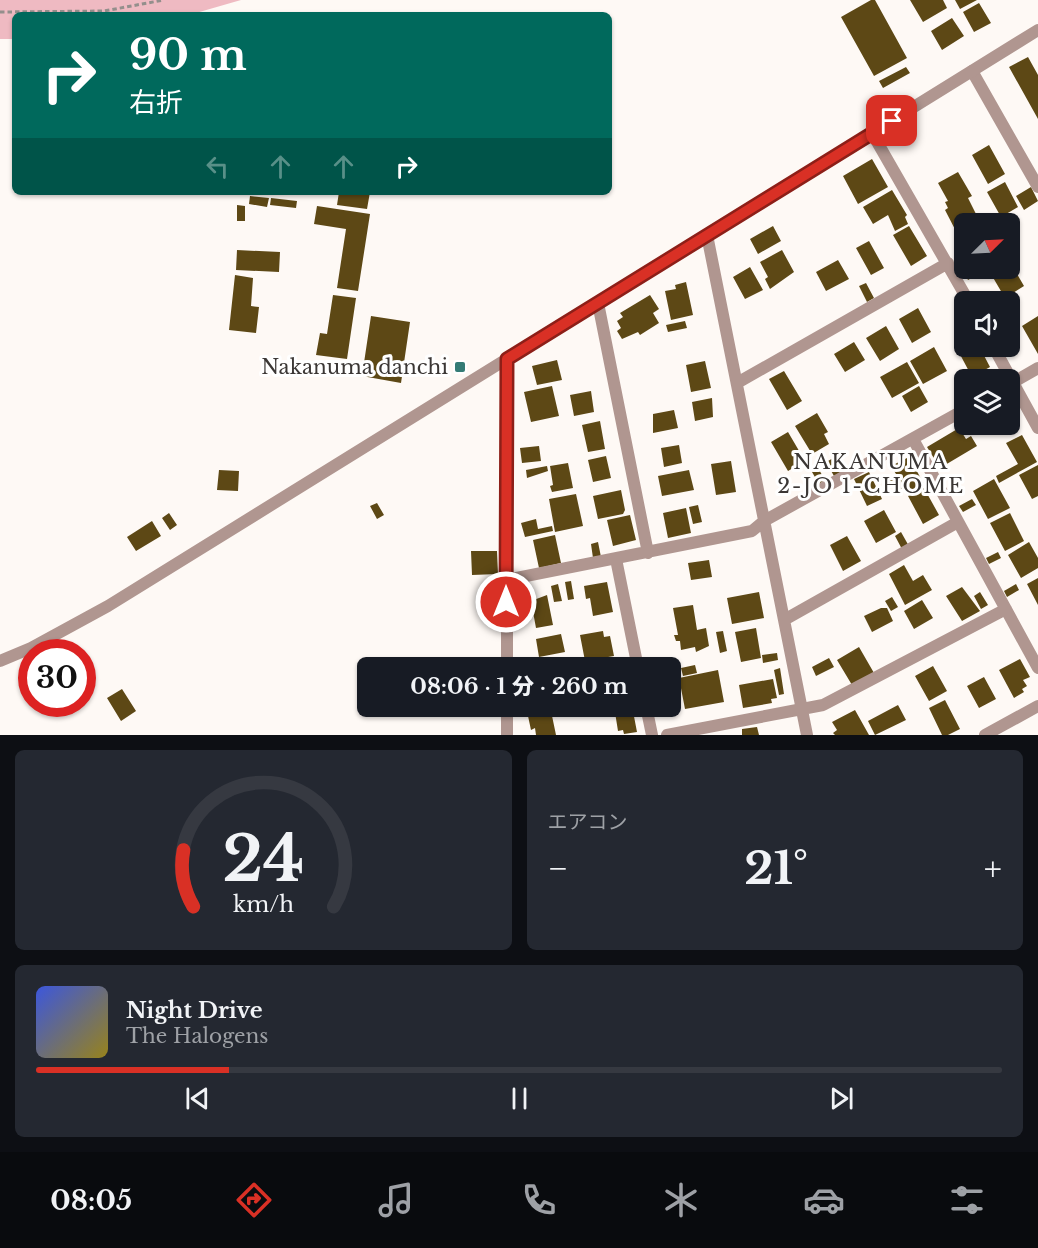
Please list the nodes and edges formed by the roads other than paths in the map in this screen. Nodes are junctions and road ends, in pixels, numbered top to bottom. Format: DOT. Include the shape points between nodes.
graph roads {
  1 [pos="1038,30"];
  2 [pos="972,71"];
  3 [pos="872,133"];
  4 [pos="1038,187"];
  5 [pos="707,235"];
  6 [pos="948,263"];
  7 [pos="963,291"];
  8 [pos="598,303"];
  9 [pos="507,359"];
  10 [pos="1038,368"];
  11 [pos="1020,378"];
  12 [pos="737,382"];
  13 [pos="1020,398"];
  14 [pos="954,416"];
  15 [pos="1038,428"];
  16 [pos="913,439"];
  17 [pos="764,521"];
  18 [pos="958,522"];
  19 [pos="648,553"];
  20 [pos="616,560"];
  21 [pos="506,580"];
  22 [pos="1006,609"];
  23 [pos="784,620"];
  24 [pos="507,657"];
  25 [pos="636,657"];
  26 [pos="0,662"];
  27 [pos="1038,668"];
  28 [pos="1038,706"];
  29 [pos="801,708"];
  30 [pos="507,717"];
  31 [pos="648,717"];
  32 [pos="507,735"];
  33 [pos="652,735"];
  34 [pos="667,735"];
  35 [pos="807,735"];
  36 [pos="985,735"];
  1 -- 2 [label="street"];
  2 -- 3 [label="street"];
  2 -- 4 [label="street"];
  3 -- 5 [label="street"];
  3 -- 6 [label="street"];
  5 -- 8 [label="street"];
  5 -- 12 [label="street"];
  6 -- 7 [label="street"];
  6 -- 12 [label="street"];
  8 -- 9 [label="street"];
  8 -- 19 [label="street"];
  9 -- 21 [label="street"];
  9 -- 26 [label="street" via="108,606"];
  10 -- 11 [label="street"];
  12 -- 17 [label="street"];
  13 -- 15 [label="street"];
  14 -- 16 [label="street"];
  16 -- 17 [label="street"];
  16 -- 18 [label="street"];
  17 -- 19 [label="street" via="752,531"];
  17 -- 23 [label="street"];
  18 -- 22 [label="street"];
  18 -- 23 [label="street"];
  19 -- 20 [label="street"];
  20 -- 21 [label="street"];
  20 -- 25 [label="street"];
  21 -- 24 [label="street"];
  22 -- 27 [label="street"];
  22 -- 29 [label="street" via="823,705"];
  23 -- 29 [label="street"];
  28 -- 36 [label="street"];
  29 -- 34 [label="street"];
  29 -- 35 [label="street"];
  30 -- 32 [label="street"];
  31 -- 33 [label="street"];
}
